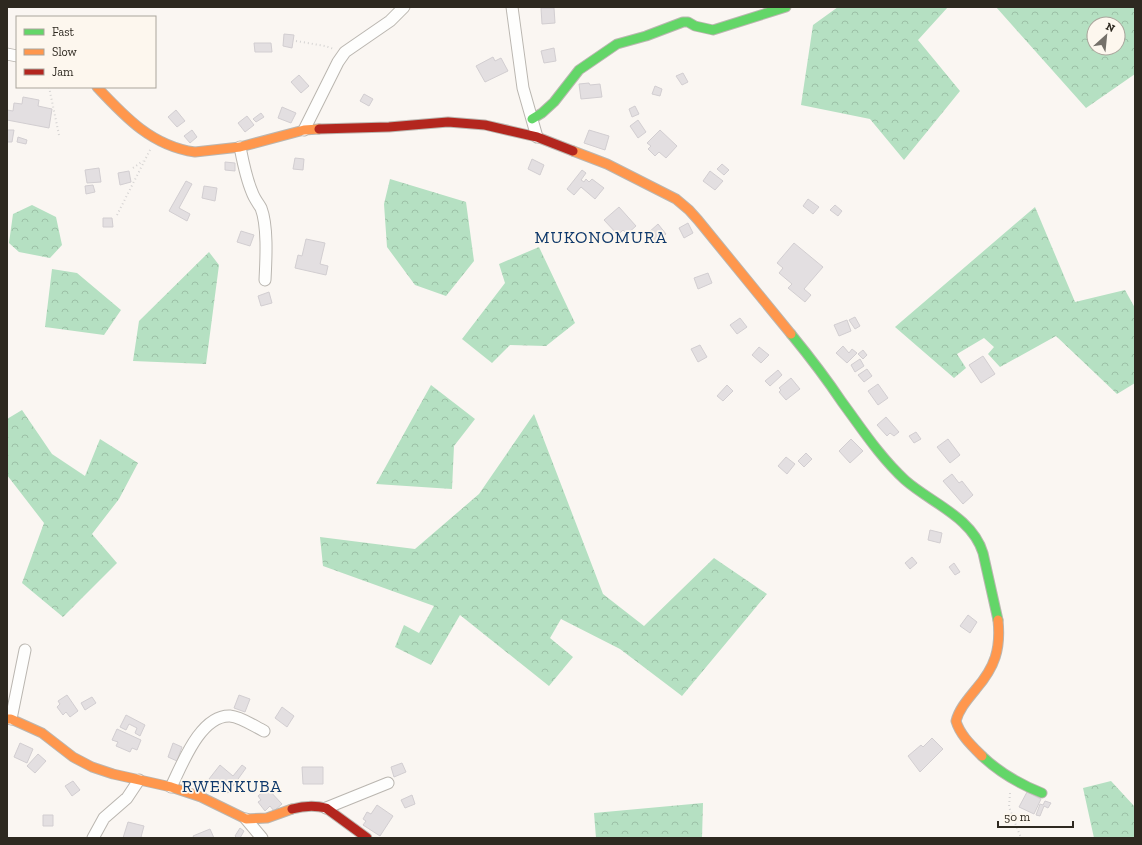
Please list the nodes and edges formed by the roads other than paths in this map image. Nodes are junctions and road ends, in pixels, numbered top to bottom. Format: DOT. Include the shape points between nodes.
graph roads {
  1 [pos="404,7"];
  2 [pos="512,7"];
  3 [pos="786,7"];
  4 [pos="98,88"];
  5 [pos="532,119"];
  6 [pos="304,130"];
  7 [pos="537,137"];
  8 [pos="240,147"];
  9 [pos="265,280"];
  10 [pos="25,650"];
  11 [pos="9,719"];
  12 [pos="264,731"];
  13 [pos="139,780"];
  14 [pos="388,783"];
  15 [pos="171,787"];
  16 [pos="1042,793"];
  17 [pos="326,808"];
  18 [pos="246,819"];
  19 [pos="93,838"];
  20 [pos="262,838"];
  21 [pos="366,838"];
  1 -- 6 [label="street" via="390,21 345,52"];
  2 -- 5 [label="street" via="523,88"];
  3 -- 5 [label="street" via="713,30 683,22 617,44 579,70 554,102"];
  4 -- 8 [label="street" via="140,129 170,146 195,152"];
  5 -- 7 [label="street"];
  6 -- 7 [label="street" via="448,122 485,125"];
  6 -- 8 [label="street"];
  7 -- 16 [label="street" via="632,176 676,199 689,210 824,375 892,466 913,487 975,534 984,556 999,619 1000,634 993,667 960,710 957,727 992,765 1011,780"];
  8 -- 9 [label="street" via="247,178 261,209 266,258"];
  10 -- 11 [label="street"];
  11 -- 13 [label="street" via="42,733 84,763"];
  12 -- 15 [label="street" via="230,716 213,721 202,732"];
  13 -- 15 [label="street"];
  13 -- 19 [label="street" via="127,798 104,818"];
  14 -- 17 [label="street"];
  15 -- 18 [label="street" via="201,797"];
  17 -- 18 [label="street" via="307,806 267,818"];
  17 -- 21 [label="street"];
  18 -- 20 [label="street"];
}
